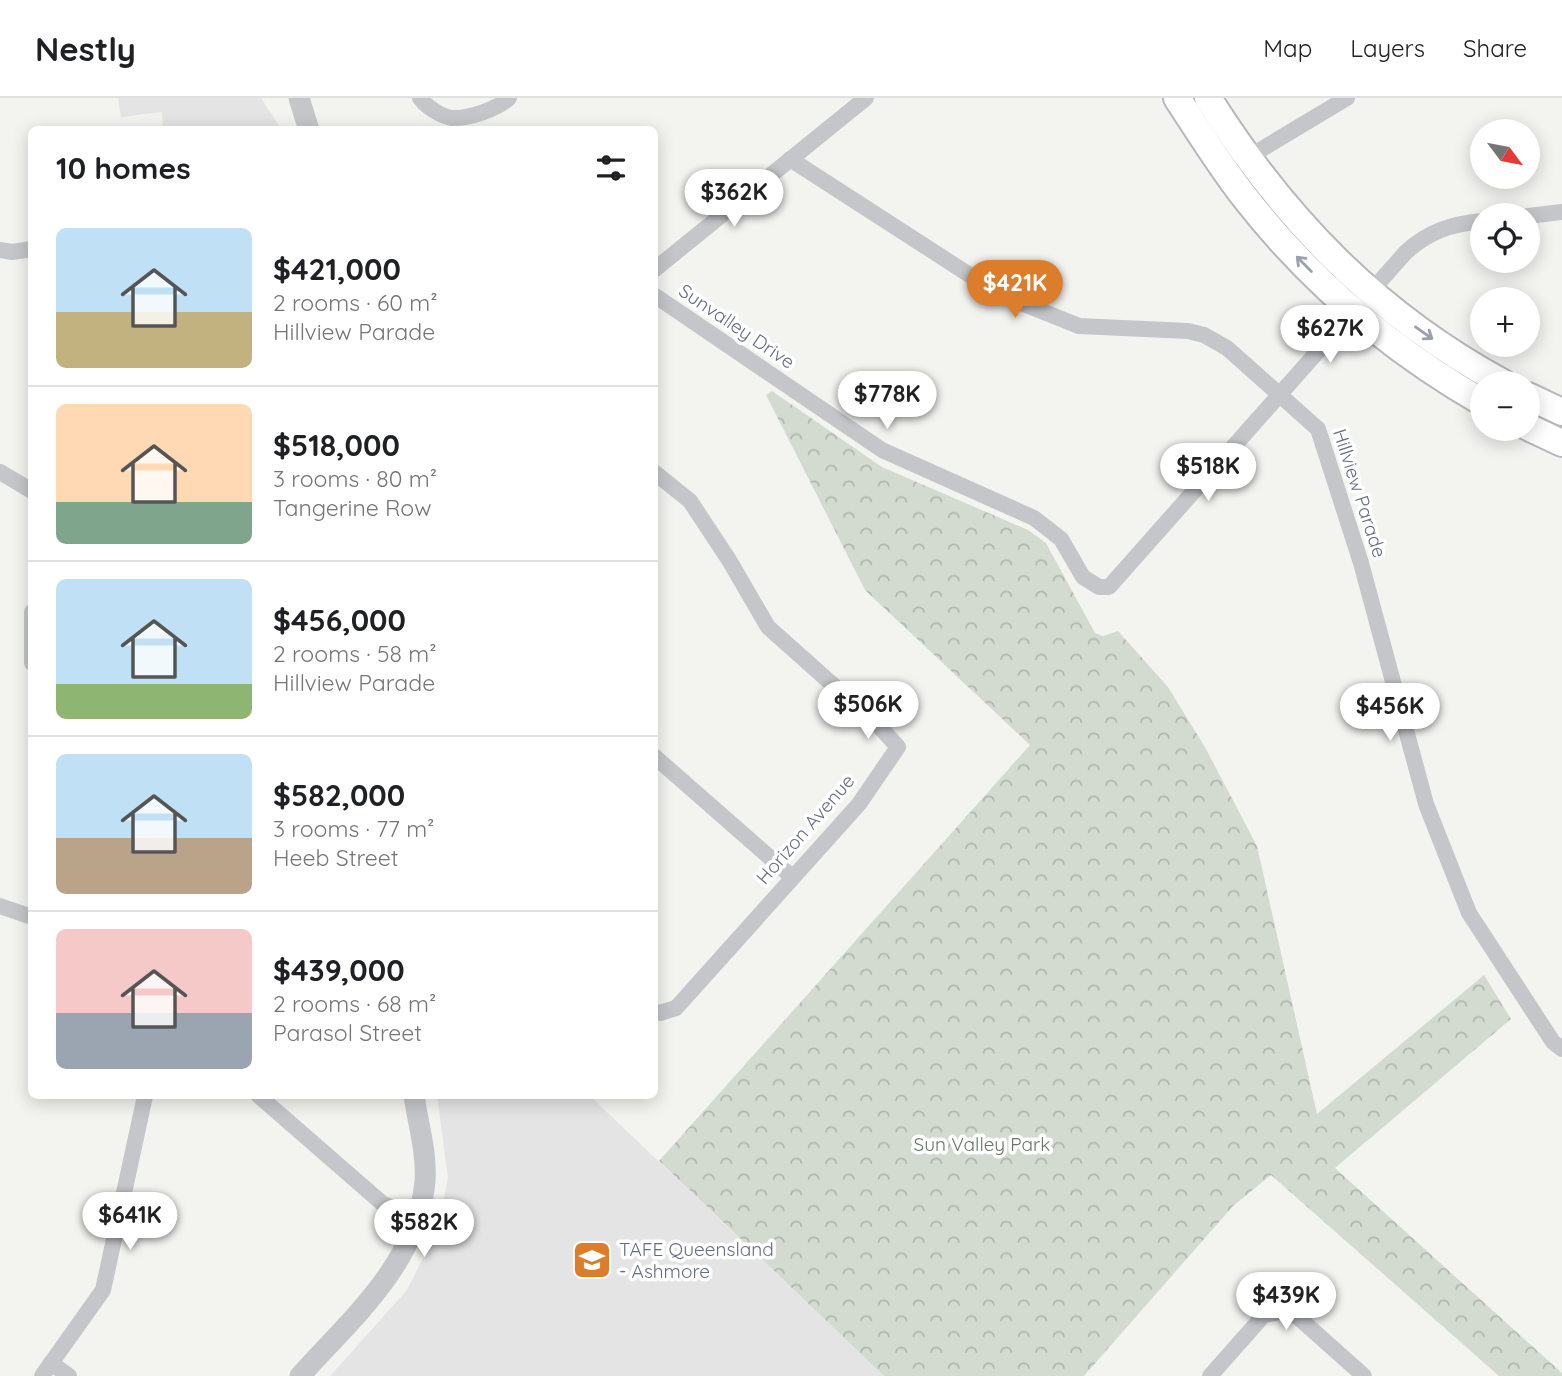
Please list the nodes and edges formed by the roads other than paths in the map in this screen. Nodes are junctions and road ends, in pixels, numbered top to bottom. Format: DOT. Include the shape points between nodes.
graph roads {
  1 [pos="299,98"];
  2 [pos="420,98"];
  3 [pos="509,98"];
  4 [pos="866,98"];
  5 [pos="1177,98"];
  6 [pos="1208,98"];
  7 [pos="1347,98"];
  8 [pos="308,126"];
  9 [pos="1247,158"];
  10 [pos="790,159"];
  11 [pos="1562,212"];
  12 [pos="1540,215"];
  13 [pos="1470,222"];
  14 [pos="0,250"];
  15 [pos="28,250"];
  16 [pos="658,267"];
  17 [pos="658,298"];
  18 [pos="1362,301"];
  19 [pos="1482,371"];
  20 [pos="1470,394"];
  21 [pos="1280,395"];
  22 [pos="1540,402"];
  23 [pos="1562,412"];
  24 [pos="1540,433"];
  25 [pos="1562,443"];
  26 [pos="0,472"];
  27 [pos="658,475"];
  28 [pos="28,489"];
  29 [pos="658,760"];
  30 [pos="792,877"];
  31 [pos="0,906"];
  32 [pos="28,916"];
  33 [pos="658,1012"];
  34 [pos="1562,1049"];
  35 [pos="144,1099"];
  36 [pos="262,1099"];
  37 [pos="414,1099"];
  38 [pos="418,1218"];
  39 [pos="47,1369"];
  40 [pos="69,1376"];
  41 [pos="300,1376"];
  42 [pos="1210,1376"];
  43 [pos="1364,1376"];
  1 -- 8 [label="street"];
  2 -- 3 [label="street" via="427,107 452,118 474,115"];
  4 -- 10 [label="street"];
  18 -- 5 [label="main road, one-way" via="1285,245 1223,167"];
  6 -- 9 [label="main road"];
  7 -- 9 [label="street"];
  9 -- 18 [label="main road"];
  10 -- 16 [label="street"];
  10 -- 21 [label="street, Hillview Parade" via="999,294 1079,326 1204,335 1227,348"];
  11 -- 12 [label="street"];
  13 -- 18 [label="street" via="1429,234 1406,252"];
  14 -- 15 [label="street"];
  17 -- 21 [label="street, Sunvalley Drive" via="882,450 1034,518 1061,539 1083,577 1099,587 1109,586"];
  18 -- 19 [label="main road, one-way" via="1399,316"];
  18 -- 20 [label="main road" via="1416,360"];
  18 -- 21 [label="street"];
  21 -- 34 [label="street, Hillview Parade" via="1318,429 1361,562 1426,804 1469,913"];
  22 -- 23 [label="main road"];
  24 -- 25 [label="main road"];
  26 -- 28 [label="street"];
  27 -- 30 [label="street, Horizon Avenue" via="690,501 768,627 898,747 859,804"];
  29 -- 30 [label="street"];
  30 -- 33 [label="street, Horizon Avenue" via="676,1008"];
  31 -- 32 [label="street"];
  35 -- 39 [label="street" via="103,1290"];
  36 -- 38 [label="street" via="383,1204"];
  37 -- 38 [label="street" via="425,1180"];
  38 -- 41 [label="street" via="391,1274"];
  39 -- 40 [label="street"];
  42 -- 43 [label="street" via="1264,1315 1286,1311"];
}
